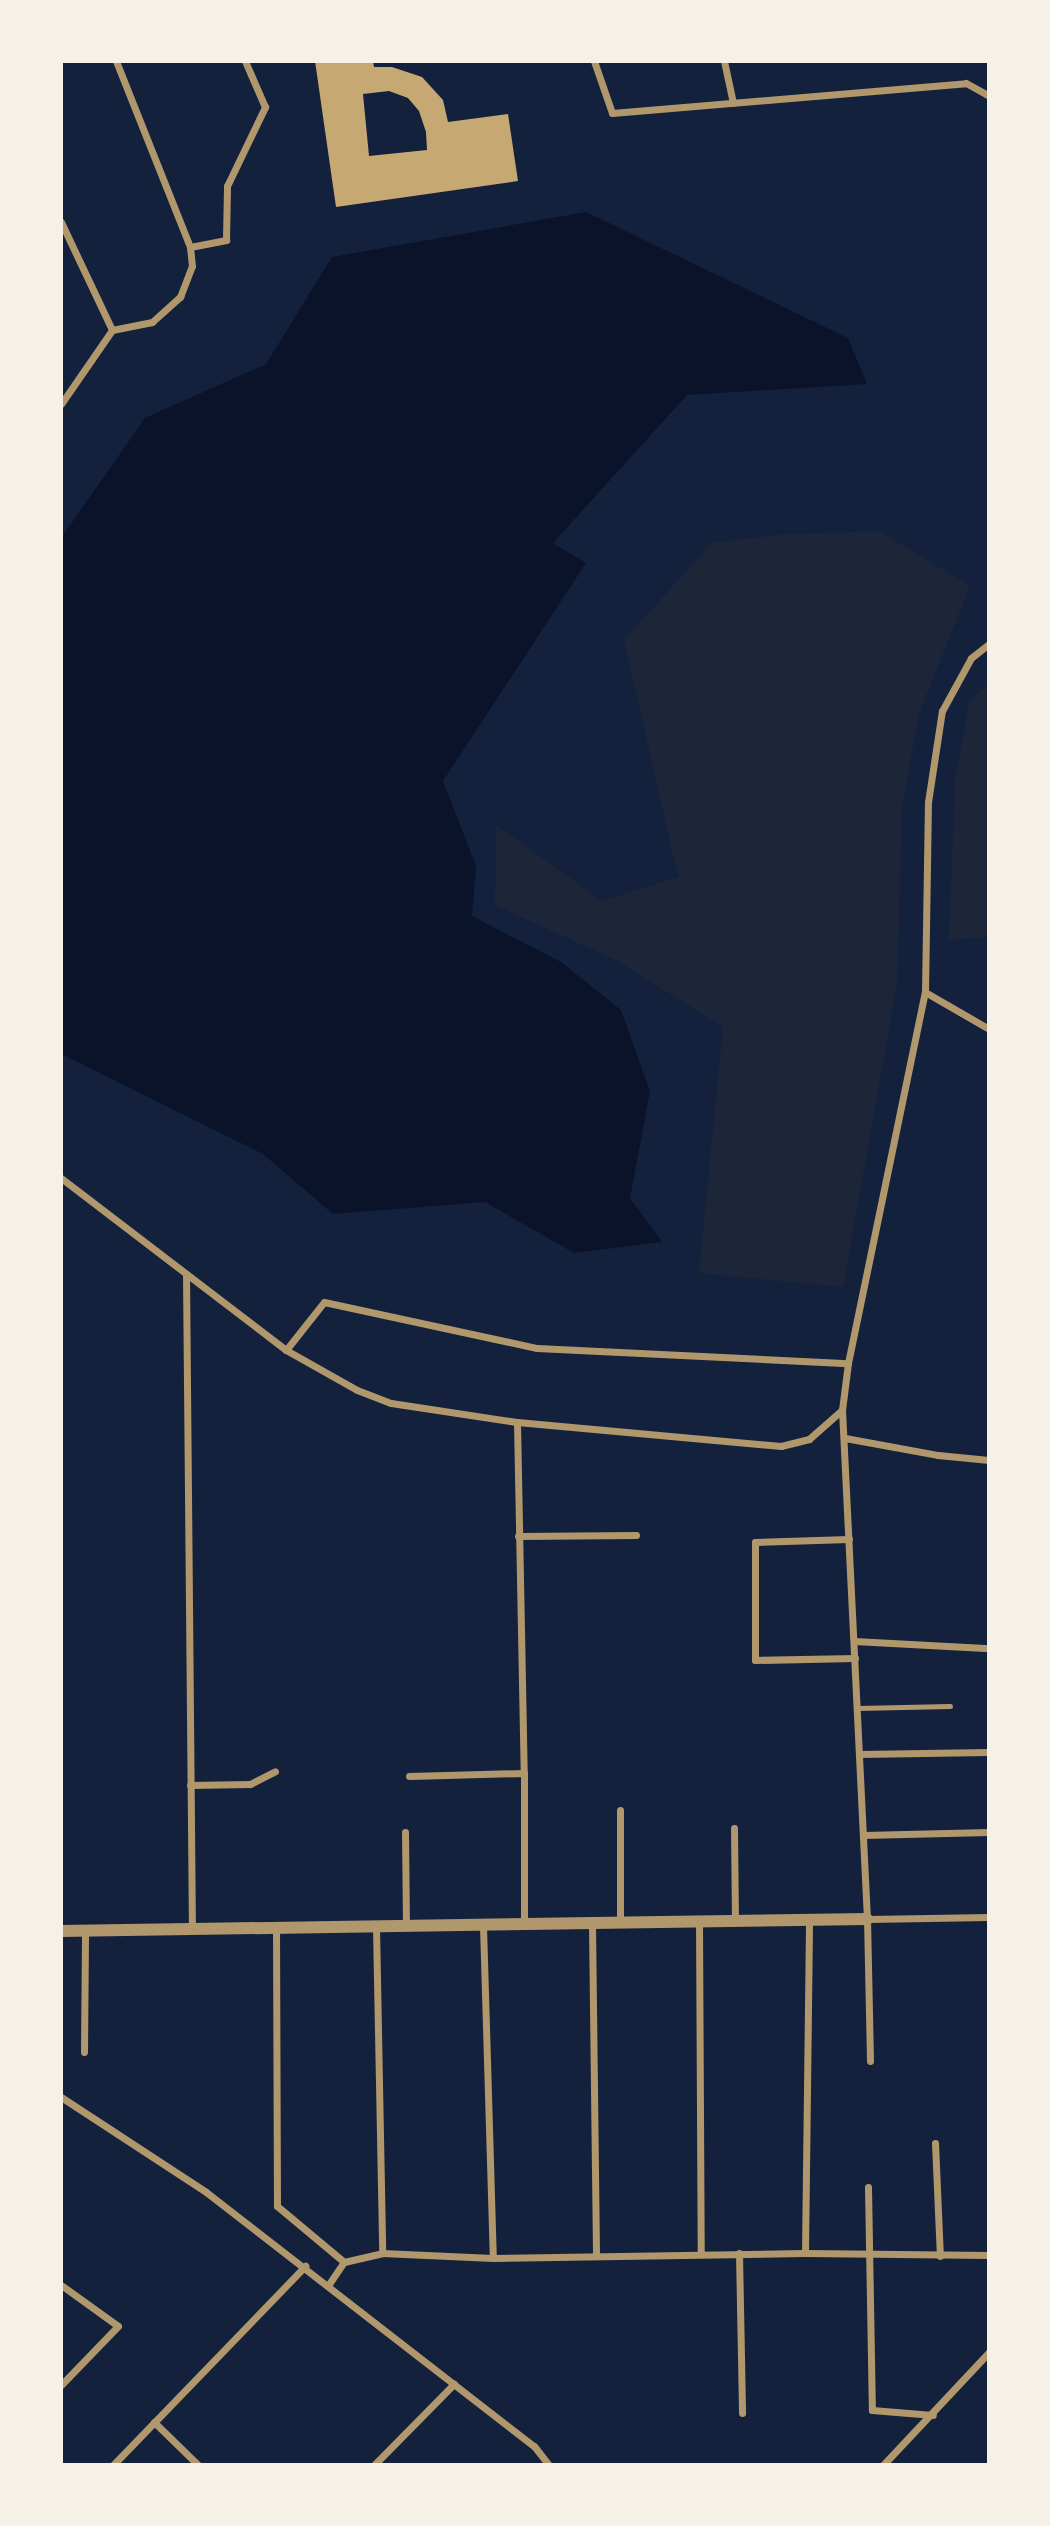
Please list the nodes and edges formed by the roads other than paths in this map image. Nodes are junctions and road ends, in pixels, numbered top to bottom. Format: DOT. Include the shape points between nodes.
graph roads {
  1 [pos="116,61"];
  2 [pos="245,61"];
  3 [pos="594,61"];
  4 [pos="724,61"];
  5 [pos="989,96"];
  6 [pos="733,103"];
  7 [pos="61,222"];
  8 [pos="190,247"];
  9 [pos="112,330"];
  10 [pos="61,404"];
  11 [pos="989,644"];
  12 [pos="925,992"];
  13 [pos="989,1029"];
  14 [pos="61,1178"];
  15 [pos="186,1274"];
  16 [pos="286,1350"];
  17 [pos="848,1363"];
  18 [pos="842,1410"];
  19 [pos="517,1422"];
  20 [pos="845,1438"];
  21 [pos="989,1460"];
  22 [pos="636,1535"];
  23 [pos="519,1536"];
  24 [pos="849,1539"];
  25 [pos="854,1641"];
  26 [pos="985,1648"];
  27 [pos="855,1658"];
  28 [pos="950,1706"];
  29 [pos="857,1708"];
  30 [pos="989,1752"];
  31 [pos="859,1754"];
  32 [pos="275,1771"];
  33 [pos="524,1773"];
  34 [pos="409,1776"];
  35 [pos="190,1785"];
  36 [pos="620,1810"];
  37 [pos="734,1828"];
  38 [pos="405,1832"];
  39 [pos="989,1832"];
  40 [pos="863,1835"];
  41 [pos="989,1917"];
  42 [pos="867,1919"];
  43 [pos="809,1920"];
  44 [pos="699,1922"];
  45 [pos="735,1922"];
  46 [pos="524,1924"];
  47 [pos="592,1924"];
  48 [pos="620,1924"];
  49 [pos="276,1926"];
  50 [pos="483,1926"];
  51 [pos="376,1927"];
  52 [pos="406,1927"];
  53 [pos="192,1930"];
  54 [pos="61,1931"];
  55 [pos="85,1931"];
  56 [pos="84,2052"];
  57 [pos="870,2061"];
  58 [pos="61,2097"];
  59 [pos="935,2143"];
  60 [pos="868,2187"];
  61 [pos="382,2253"];
  62 [pos="701,2253"];
  63 [pos="739,2253"];
  64 [pos="805,2253"];
  65 [pos="989,2255"];
  66 [pos="596,2256"];
  67 [pos="870,2256"];
  68 [pos="940,2256"];
  69 [pos="493,2259"];
  70 [pos="344,2262"];
  71 [pos="305,2266"];
  72 [pos="329,2284"];
  73 [pos="61,2285"];
  74 [pos="989,2352"];
  75 [pos="454,2384"];
  76 [pos="61,2385"];
  77 [pos="742,2413"];
  78 [pos="933,2415"];
  79 [pos="154,2422"];
  80 [pos="113,2465"];
  81 [pos="198,2465"];
  82 [pos="374,2465"];
  83 [pos="549,2465"];
  84 [pos="883,2465"];
  1 -- 8 [label="street"];
  2 -- 8 [label="street" via="265,107 227,186 226,240"];
  3 -- 6 [label="street" via="612,113"];
  4 -- 6 [label="street"];
  5 -- 6 [label="street" via="965,83"];
  7 -- 9 [label="street"];
  8 -- 9 [label="street" via="192,266 180,298 152,322"];
  9 -- 10 [label="street"];
  11 -- 12 [label="street" via="971,659 942,712 928,802"];
  12 -- 13 [label="street"];
  12 -- 17 [label="street"];
  14 -- 15 [label="street"];
  15 -- 16 [label="street"];
  15 -- 35 [label="street"];
  16 -- 17 [label="street" via="324,1301 537,1348"];
  16 -- 19 [label="street" via="357,1390 391,1403"];
  17 -- 18 [label="street"];
  18 -- 19 [label="street" via="809,1439 781,1446"];
  18 -- 20 [label="street"];
  19 -- 23 [label="street"];
  20 -- 21 [label="street"];
  20 -- 24 [label="street"];
  22 -- 23 [label="street"];
  23 -- 33 [label="street"];
  24 -- 25 [label="street"];
  24 -- 27 [label="street" via="755,1542 755,1660"];
  25 -- 26 [label="street"];
  25 -- 27 [label="street"];
  27 -- 29 [label="street"];
  28 -- 29 [label="lane"];
  29 -- 31 [label="street"];
  30 -- 31 [label="street"];
  31 -- 40 [label="street"];
  32 -- 35 [label="street" via="250,1784"];
  33 -- 34 [label="street"];
  33 -- 46 [label="street"];
  35 -- 53 [label="street"];
  36 -- 48 [label="street"];
  37 -- 45 [label="street"];
  38 -- 52 [label="street"];
  39 -- 40 [label="street"];
  40 -- 42 [label="street"];
  41 -- 42 [label="street"];
  42 -- 43 [label="street"];
  42 -- 57 [label="street"];
  43 -- 45 [label="street"];
  43 -- 64 [label="street"];
  44 -- 45 [label="street"];
  44 -- 48 [label="street"];
  44 -- 62 [label="street"];
  46 -- 47 [label="street"];
  46 -- 50 [label="street"];
  47 -- 48 [label="street"];
  47 -- 66 [label="street"];
  49 -- 51 [label="street"];
  49 -- 53 [label="street"];
  49 -- 70 [label="street" via="277,2206"];
  50 -- 52 [label="street"];
  50 -- 69 [label="street"];
  51 -- 52 [label="street"];
  51 -- 61 [label="street"];
  53 -- 55 [label="street"];
  54 -- 55 [label="street"];
  55 -- 56 [label="street"];
  58 -- 71 [label="street" via="206,2192"];
  59 -- 68 [label="street"];
  60 -- 67 [label="street"];
  61 -- 69 [label="street"];
  61 -- 70 [label="street"];
  62 -- 63 [label="street"];
  62 -- 66 [label="street"];
  63 -- 64 [label="street"];
  63 -- 77 [label="street"];
  64 -- 67 [label="street"];
  65 -- 68 [label="street"];
  66 -- 69 [label="street"];
  67 -- 68 [label="street"];
  67 -- 78 [label="street" via="872,2410"];
  70 -- 72 [label="street"];
  71 -- 72 [label="street"];
  71 -- 79 [label="street"];
  72 -- 75 [label="street"];
  73 -- 76 [label="street" via="118,2326"];
  74 -- 78 [label="street"];
  75 -- 82 [label="street"];
  75 -- 83 [label="street" via="534,2446"];
  78 -- 84 [label="street"];
  79 -- 80 [label="street"];
  79 -- 81 [label="street"];
}
